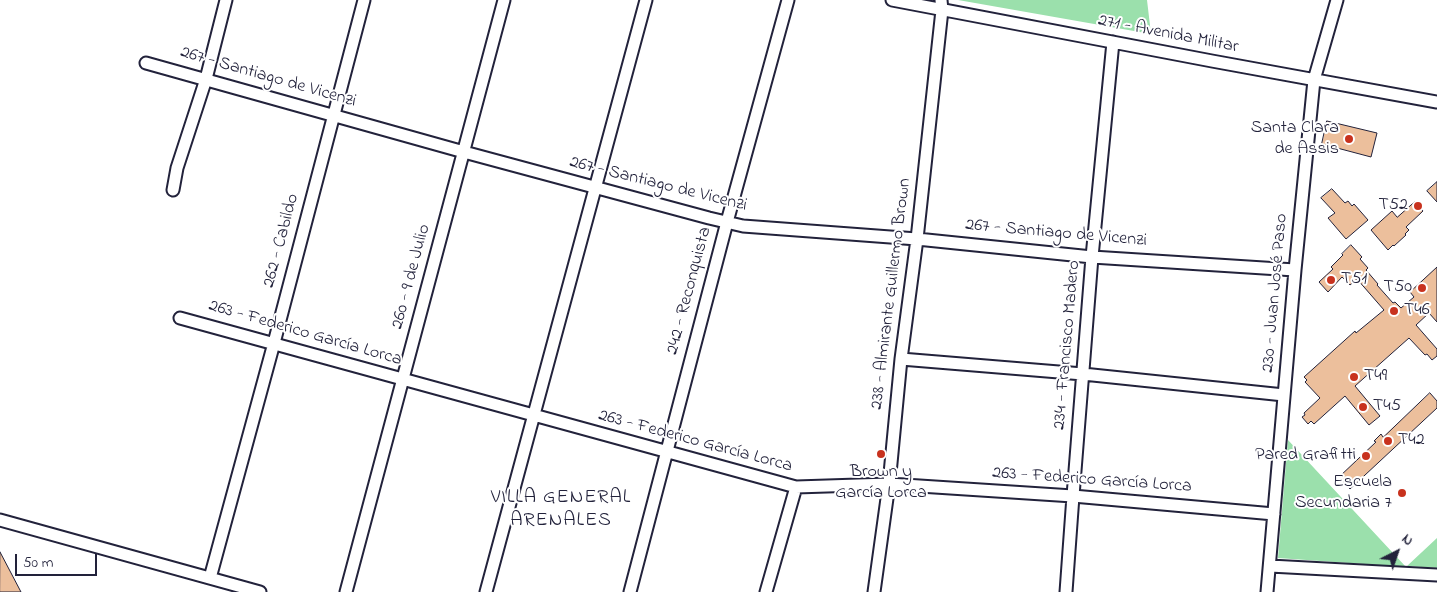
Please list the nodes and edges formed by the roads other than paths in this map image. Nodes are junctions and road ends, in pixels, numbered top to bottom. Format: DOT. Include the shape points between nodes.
graph roads {
  1 [pos="226,0"];
  2 [pos="364,0"];
  3 [pos="504,0"];
  4 [pos="646,0"];
  5 [pos="788,0"];
  6 [pos="892,0"];
  7 [pos="1337,0"];
  8 [pos="941,5"];
  9 [pos="1113,42"];
  10 [pos="146,63"];
  11 [pos="206,79"];
  12 [pos="1314,80"];
  13 [pos="1437,102"];
  14 [pos="334,115"];
  15 [pos="464,152"];
  16 [pos="596,188"];
  17 [pos="173,190"];
  18 [pos="727,222"];
  19 [pos="917,239"];
  20 [pos="1092,256"];
  21 [pos="1295,270"];
  22 [pos="180,318"];
  23 [pos="274,343"];
  24 [pos="901,359"];
  25 [pos="1083,374"];
  26 [pos="402,379"];
  27 [pos="1284,395"];
  28 [pos="533,416"];
  29 [pos="666,452"];
  30 [pos="889,484"];
  31 [pos="796,487"];
  32 [pos="1073,496"];
  33 [pos="1274,514"];
  34 [pos="0,520"];
  35 [pos="1270,566"];
  36 [pos="1437,576"];
  37 [pos="210,578"];
  38 [pos="260,592"];
  39 [pos="346,592"];
  40 [pos="486,592"];
  41 [pos="630,592"];
  42 [pos="766,592"];
  43 [pos="874,592"];
  44 [pos="1066,592"];
  45 [pos="1267,592"];
  1 -- 11 [label="street"];
  2 -- 14 [label="street, 262 - Cabildo"];
  3 -- 15 [label="street, 260 - 9 de Julio"];
  4 -- 16 [label="street"];
  5 -- 18 [label="street, 242 - Reconquista"];
  6 -- 8 [label="street, 271 - Avenida Militar"];
  7 -- 12 [label="street, 230 - Juan José Paso"];
  8 -- 9 [label="street, 271 - Avenida Militar"];
  8 -- 19 [label="street, 238 - Almirante Guillermo Brown"];
  9 -- 12 [label="street, 271 - Avenida Militar"];
  9 -- 20 [label="street, 234 - Francisco Madero"];
  10 -- 11 [label="street, 267 - Santiago de Vicenzi"];
  11 -- 14 [label="street, 267 - Santiago de Vicenzi"];
  11 -- 17 [label="street"];
  12 -- 13 [label="street, 271 - Avenida Militar"];
  12 -- 21 [label="street, 230 - Juan José Paso"];
  14 -- 15 [label="street, 267 - Santiago de Vicenzi"];
  14 -- 23 [label="street, 262 - Cabildo"];
  15 -- 16 [label="street, 267 - Santiago de Vicenzi"];
  15 -- 26 [label="street, 260 - 9 de Julio"];
  16 -- 18 [label="street, 267 - Santiago de Vicenzi"];
  16 -- 28 [label="street"];
  18 -- 19 [label="street, 267 - Santiago de Vicenzi" via="743,226"];
  18 -- 29 [label="street, 242 - Reconquista"];
  19 -- 20 [label="street, 267 - Santiago de Vicenzi"];
  19 -- 24 [label="street, 238 - Almirante Guillermo Brown"];
  20 -- 21 [label="street, 267 - Santiago de Vicenzi"];
  20 -- 25 [label="street, 234 - Francisco Madero"];
  21 -- 27 [label="street, 230 - Juan José Paso"];
  22 -- 23 [label="street, 263 - Federico García Lorca"];
  23 -- 26 [label="street, 263 - Federico García Lorca"];
  23 -- 37 [label="street, 262 - Cabildo"];
  24 -- 25 [label="street"];
  24 -- 30 [label="street, 238 - Almirante Guillermo Brown"];
  25 -- 27 [label="street"];
  25 -- 32 [label="street, 234 - Francisco Madero"];
  26 -- 28 [label="street, 263 - Federico García Lorca"];
  26 -- 39 [label="street, 260 - 9 de Julio"];
  27 -- 33 [label="street, 230 - Juan José Paso"];
  28 -- 29 [label="street, 263 - Federico García Lorca"];
  28 -- 40 [label="street"];
  29 -- 31 [label="street, 263 - Federico García Lorca"];
  29 -- 41 [label="street, 242 - Reconquista"];
  30 -- 31 [label="street, 263 - Federico García Lorca"];
  30 -- 32 [label="street, 263 - Federico García Lorca"];
  30 -- 43 [label="street, 238 - Almirante Guillermo Brown"];
  31 -- 42 [label="street"];
  32 -- 33 [label="street, 263 - Federico García Lorca"];
  32 -- 44 [label="street, 234 - Francisco Madero"];
  33 -- 35 [label="street, 230 - Juan José Paso"];
  34 -- 37 [label="street"];
  35 -- 36 [label="street"];
  35 -- 45 [label="street, 230 - Juan José Paso"];
  37 -- 38 [label="street"];
}
